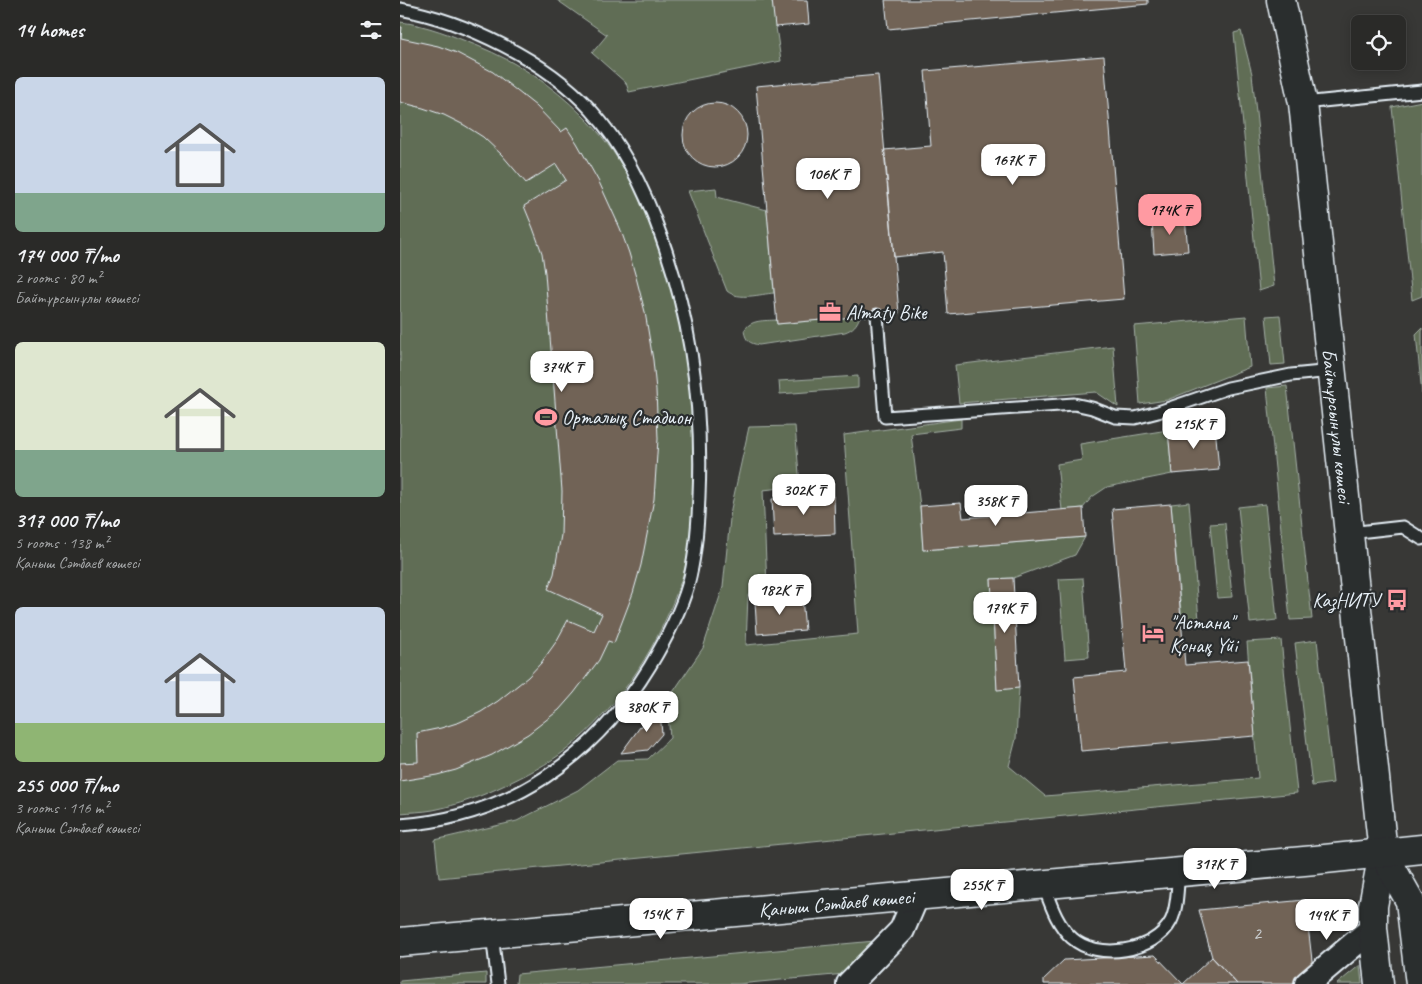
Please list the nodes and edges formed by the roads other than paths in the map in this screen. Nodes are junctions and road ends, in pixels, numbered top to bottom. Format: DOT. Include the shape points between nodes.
graph roads {
  1 [pos="1281,0"];
  2 [pos="400,9"];
  3 [pos="1422,91"];
  4 [pos="1303,103"];
  5 [pos="877,315"];
  6 [pos="1332,371"];
  7 [pos="1349,533"];
  8 [pos="1422,539"];
  9 [pos="400,825"];
  10 [pos="1422,849"];
  11 [pos="1383,853"];
  12 [pos="1179,872"];
  13 [pos="1043,884"];
  14 [pos="917,895"];
  15 [pos="1373,928"];
  16 [pos="492,934"];
  17 [pos="400,942"];
  18 [pos="498,984"];
  19 [pos="849,984"];
  20 [pos="1307,984"];
  21 [pos="1379,984"];
  22 [pos="1420,984"];
  1 -- 4 [label="main road, Байтұрсынұлы көшесі"];
  2 -- 9 [label="lane" via="452,22 518,54 570,90 612,135 646,194 677,284 698,398 700,478 695,547 688,585 656,655 625,703 604,728 559,769 506,799 436,821"];
  3 -- 4 [label="lane"];
  4 -- 6 [label="main road, Байтұрсынұлы көшесі"];
  5 -- 6 [label="lane" via="885,418 1074,404 1114,417 1136,418 1228,388 1291,375"];
  6 -- 7 [label="main road, Байтұрсынұлы көшесі"];
  7 -- 8 [label="lane" via="1402,527"];
  7 -- 11 [label="main road, Байтұрсынұлы көшесі"];
  10 -- 11 [label="main road, Қаныш Сәтбаев көшесі"];
  11 -- 12 [label="main road, Қаныш Сәтбаев көшесі"];
  11 -- 15 [label="main road, Байтұрсынұлы көшесі" via="1372,906"];
  11 -- 22 [label="main road, Байтұрсынұлы көшесі" via="1410,901"];
  12 -- 13 [label="main road, Қаныш Сәтбаев көшесі"];
  12 -- 13 [label="lane" via="1170,923 1154,940 1130,949 1099,950 1071,938 1056,916"];
  13 -- 14 [label="main road, Қаныш Сәтбаев көшесі"];
  14 -- 16 [label="main road, Қаныш Сәтбаев көшесі"];
  14 -- 19 [label="street" via="902,930"];
  15 -- 20 [label="street"];
  15 -- 21 [label="main road, Байтұрсынұлы көшесі"];
  16 -- 17 [label="main road, Қаныш Сәтбаев көшесі"];
  16 -- 18 [label="lane"];
}
